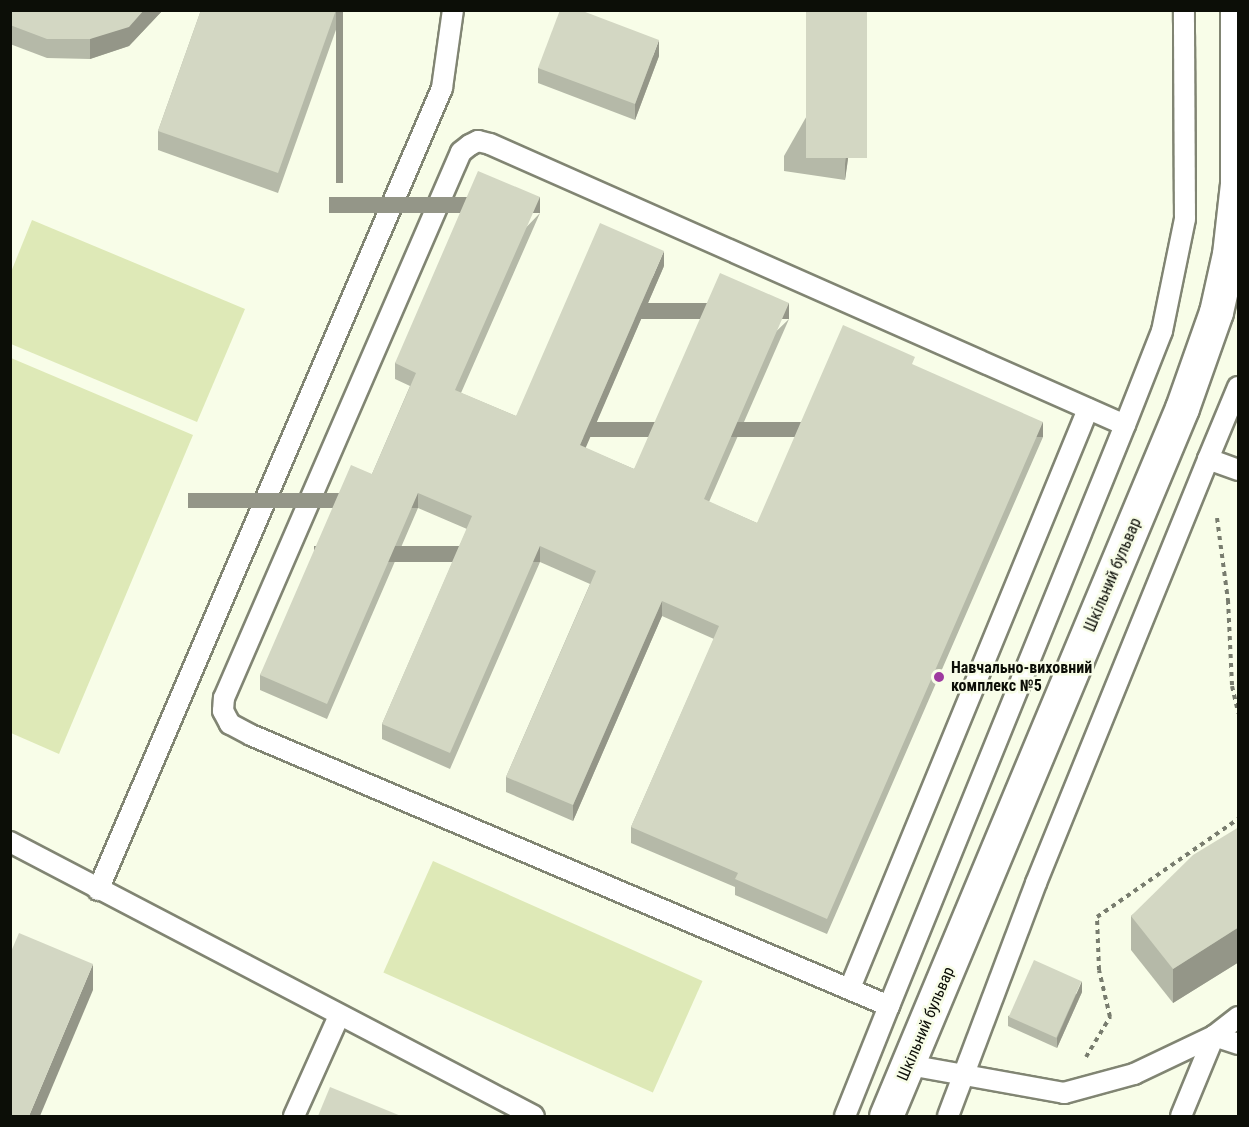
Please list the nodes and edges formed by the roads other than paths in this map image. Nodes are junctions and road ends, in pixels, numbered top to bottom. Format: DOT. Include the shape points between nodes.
graph roads {
  1 [pos="453,10"];
  2 [pos="1184,10"];
  3 [pos="1237,10"];
  4 [pos="1239,387"];
  5 [pos="1088,409"];
  6 [pos="1125,425"];
  7 [pos="1208,459"];
  8 [pos="1239,470"];
  9 [pos="10,842"];
  10 [pos="98,890"];
  11 [pos="850,988"];
  12 [pos="889,1006"];
  13 [pos="339,1016"];
  14 [pos="1239,1017"];
  15 [pos="1214,1036"];
  16 [pos="1239,1044"];
  17 [pos="909,1065"];
  18 [pos="963,1077"];
  19 [pos="294,1116"];
  20 [pos="534,1116"];
  21 [pos="845,1116"];
  22 [pos="886,1116"];
  23 [pos="948,1116"];
  24 [pos="1181,1116"];
  1 -- 10 [label="lane" via="442,88"];
  2 -- 6 [label="lane" via="1185,219 1162,332"];
  3 -- 17 [label="street, Шкільний бульвар" via="1237,184 1229,254 1216,312 1182,408"];
  4 -- 7 [label="lane"];
  5 -- 6 [label="lane"];
  5 -- 11 [label="lane"];
  5 -- 11 [label="lane" via="478,141 461,152 224,698 223,711 230,724 251,735"];
  6 -- 12 [label="lane"];
  7 -- 8 [label="lane"];
  7 -- 18 [label="lane" via="1040,872"];
  9 -- 10 [label="lane"];
  10 -- 13 [label="lane"];
  11 -- 12 [label="lane"];
  12 -- 21 [label="lane"];
  13 -- 19 [label="lane"];
  13 -- 20 [label="lane"];
  14 -- 15 [label="lane"];
  15 -- 16 [label="lane"];
  15 -- 18 [label="lane" via="1134,1074 1064,1093"];
  15 -- 24 [label="lane"];
  17 -- 18 [label="lane"];
  17 -- 22 [label="street, Шкільний бульвар"];
  18 -- 23 [label="lane"];
}
